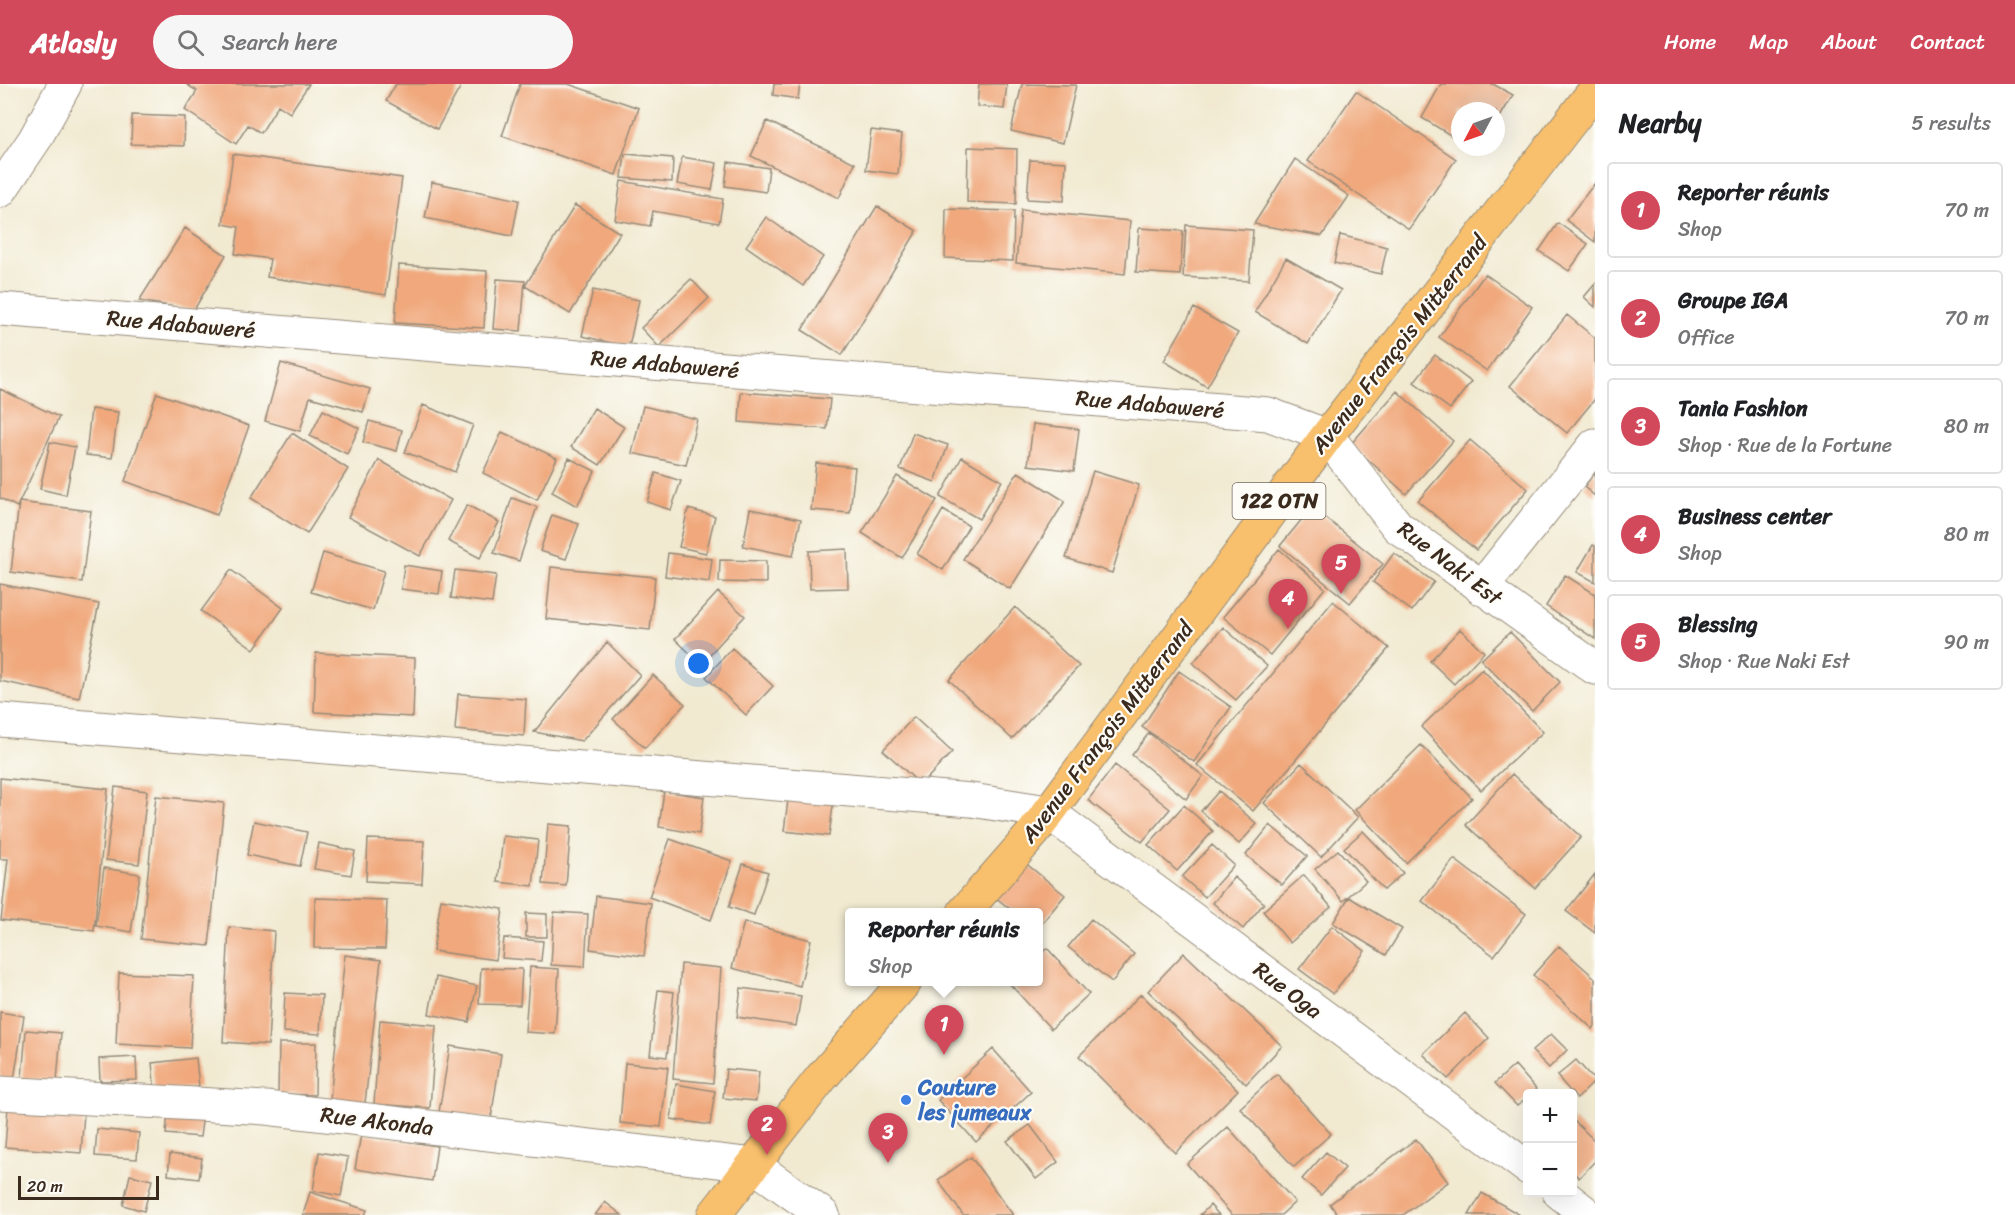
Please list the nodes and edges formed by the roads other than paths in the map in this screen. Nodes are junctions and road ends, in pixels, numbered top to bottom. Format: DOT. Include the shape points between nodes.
graph roads {
  1 [pos="65,84"];
  2 [pos="1595,90"];
  3 [pos="0,191"];
  4 [pos="0,309"];
  5 [pos="1327,436"];
  6 [pos="1595,445"];
  7 [pos="1481,588"];
  8 [pos="1595,668"];
  9 [pos="0,720"];
  10 [pos="1048,812"];
  11 [pos="968,908"];
  12 [pos="901,986"];
  13 [pos="0,1093"];
  14 [pos="753,1165"];
  15 [pos="1523,1165"];
  16 [pos="1565,1197"];
  17 [pos="714,1215"];
  18 [pos="823,1215"];
  19 [pos="1588,1215"];
  1 -- 3 [label="street"];
  2 -- 5 [label="highway, Avenue François Mitterrand / 122 OTN"];
  4 -- 5 [label="street, Rue Adabaweré" via="1268,414"];
  5 -- 7 [label="street, Rue Naki Est" via="1398,527"];
  5 -- 10 [label="highway, Avenue François Mitterrand / 122 OTN"];
  6 -- 7 [label="street"];
  7 -- 8 [label="street, Rue Naki Est"];
  9 -- 10 [label="street" via="971,800"];
  10 -- 11 [label="highway, Avenue François Mitterrand / 122 OTN"];
  10 -- 15 [label="street, Rue Oga"];
  12 -- 14 [label="highway"];
  13 -- 14 [label="street, Rue Akonda" via="266,1108"];
  14 -- 17 [label="highway"];
  14 -- 18 [label="street"];
  16 -- 19 [label="street"];
}
